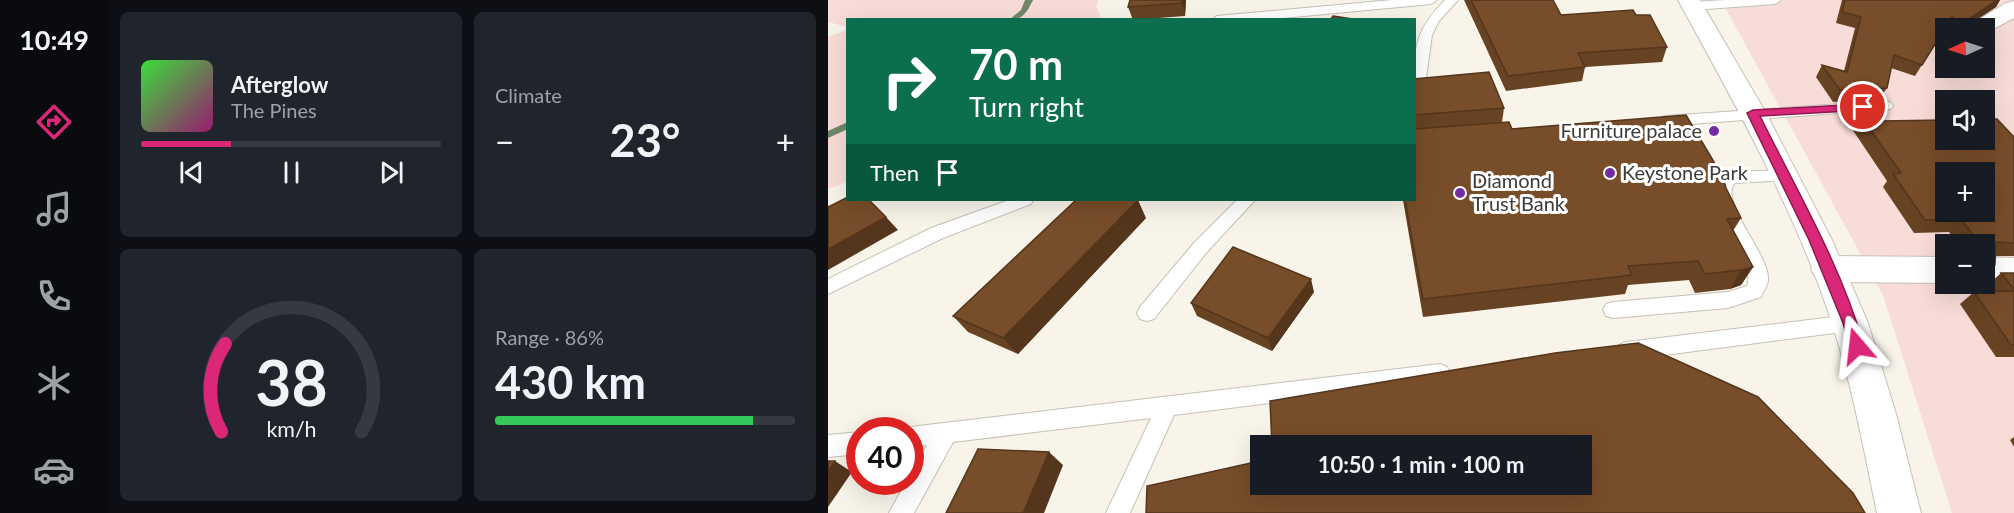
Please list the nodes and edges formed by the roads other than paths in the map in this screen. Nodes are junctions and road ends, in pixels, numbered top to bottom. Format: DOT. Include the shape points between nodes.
graph roads {
  1 [pos="1431,0"];
  2 [pos="1452,0"];
  3 [pos="1775,0"];
  4 [pos="1691,3"];
  5 [pos="2014,8"];
  6 [pos="1238,18"];
  7 [pos="1995,20"];
  8 [pos="1419,78"];
  9 [pos="1886,106"];
  10 [pos="1753,113"];
  11 [pos="1648,122"];
  12 [pos="1784,176"];
  13 [pos="1022,201"];
  14 [pos="1247,201"];
  15 [pos="1828,269"];
  16 [pos="1935,270"];
  17 [pos="1995,270"];
  18 [pos="2014,271"];
  19 [pos="828,287"];
  20 [pos="1613,309"];
  21 [pos="1147,313"];
  22 [pos="1850,323"];
  23 [pos="1603,353"];
  24 [pos="1462,371"];
  25 [pos="1167,406"];
  26 [pos="946,434"];
  27 [pos="924,436"];
  28 [pos="846,444"];
  29 [pos="828,446"];
  30 [pos="901,513"];
  31 [pos="1118,513"];
  32 [pos="1899,513"];
  1 -- 6 [label="lane"];
  2 -- 8 [label="lane" via="1426,30"];
  3 -- 4 [label="lane"];
  4 -- 10 [label="street"];
  5 -- 7 [label="street"];
  9 -- 10 [label="lane"];
  10 -- 11 [label="lane"];
  10 -- 12 [label="street"];
  12 -- 15 [label="street"];
  12 -- 20 [label="lane" via="1731,178 1721,188 1725,205 1757,265 1759,279 1754,292 1728,300"];
  13 -- 19 [label="lane" via="936,233"];
  14 -- 21 [label="lane" via="1200,248"];
  15 -- 16 [label="street"];
  15 -- 22 [label="street"];
  17 -- 18 [label="street"];
  22 -- 23 [label="lane"];
  22 -- 32 [label="street"];
  24 -- 25 [label="lane"];
  25 -- 26 [label="lane"];
  25 -- 31 [label="lane"];
  26 -- 27 [label="lane"];
  26 -- 30 [label="lane"];
  28 -- 29 [label="lane"];
}
